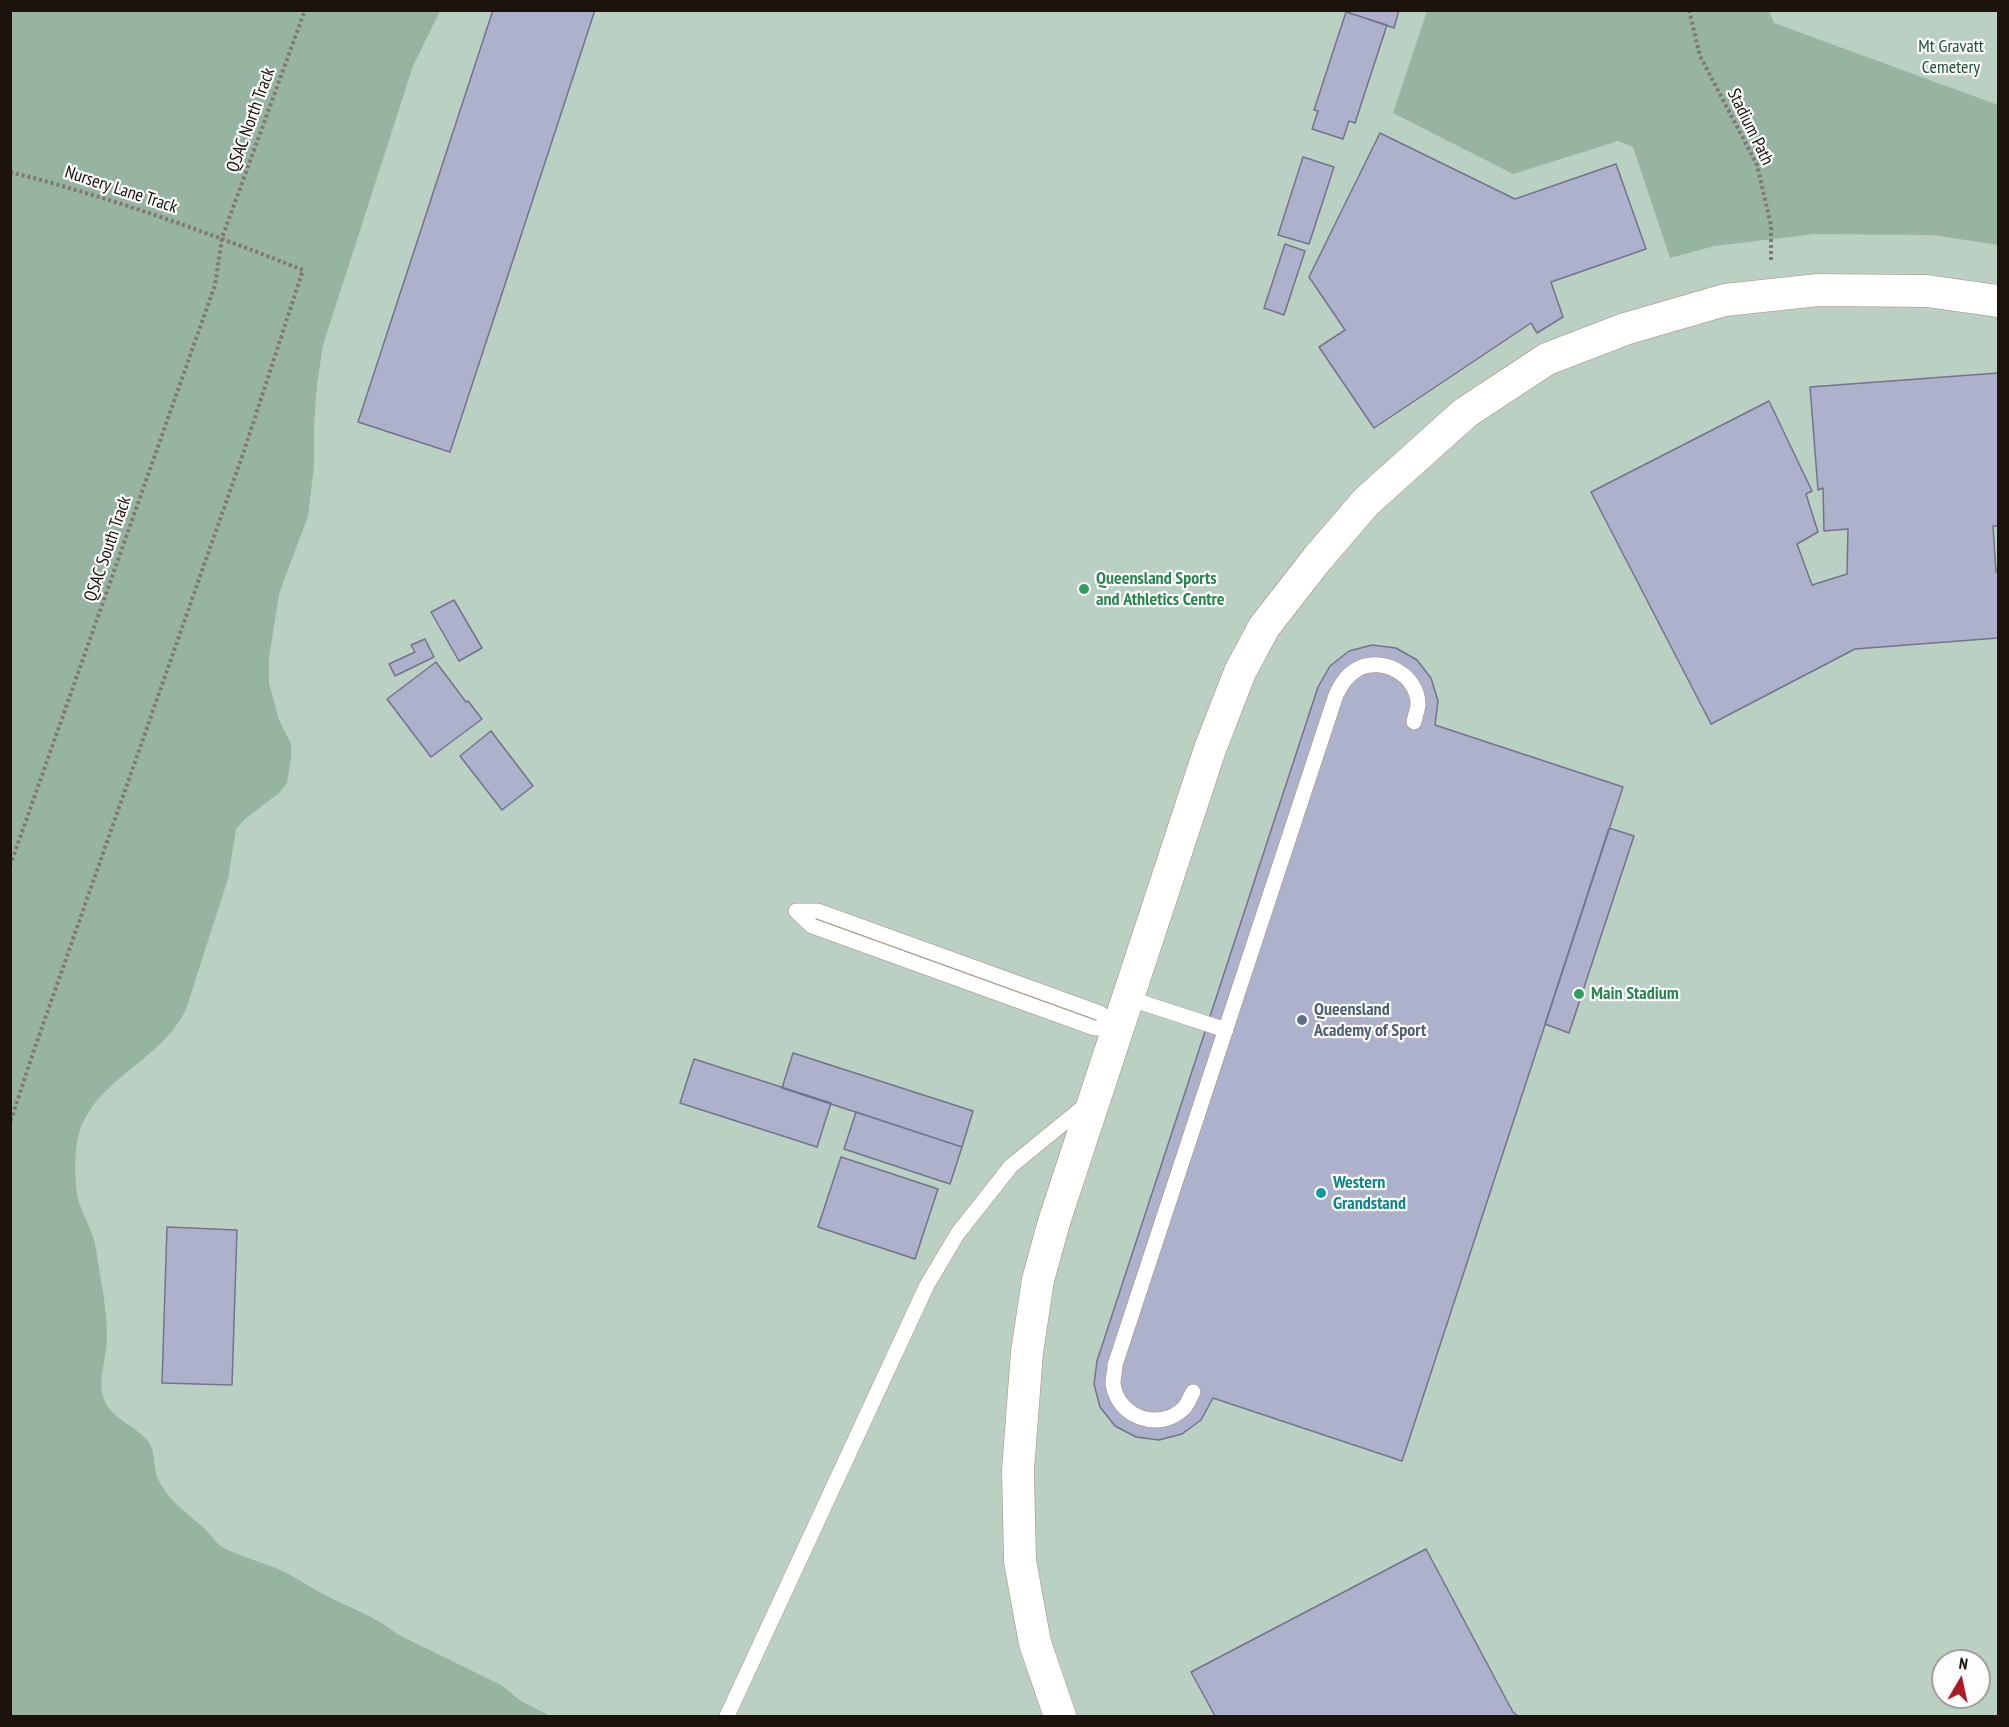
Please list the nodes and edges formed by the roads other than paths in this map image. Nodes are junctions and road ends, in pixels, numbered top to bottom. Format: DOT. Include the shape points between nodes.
graph roads {
  1 [pos="1998,301"];
  2 [pos="1414,722"];
  3 [pos="1128,998"];
  4 [pos="1118,1028"];
  5 [pos="1226,1030"];
  6 [pos="1096,1097"];
  7 [pos="1193,1392"];
  8 [pos="727,1716"];
  9 [pos="1060,1716"];
  1 -- 3 [label="street" via="1927,291 1818,290 1725,300 1625,329 1547,359 1465,413 1366,502 1264,627 1240,672 1210,749"];
  2 -- 5 [label="lane" via="1418,703 1404,674 1390,666 1373,664 1345,679 1336,695"];
  3 -- 4 [label="street"];
  3 -- 5 [label="lane"];
  4 -- 4 [label="lane" via="1094,1028 812,926 796,911 818,910 992,973 1100,1013"];
  4 -- 6 [label="street"];
  5 -- 7 [label="lane" via="1115,1365 1113,1383 1128,1410 1142,1419 1158,1421 1186,1407"];
  6 -- 8 [label="lane" via="1011,1166 958,1233 927,1285"];
  6 -- 9 [label="street" via="1038,1280 1026,1352 1018,1470 1020,1561 1035,1643"];
}
